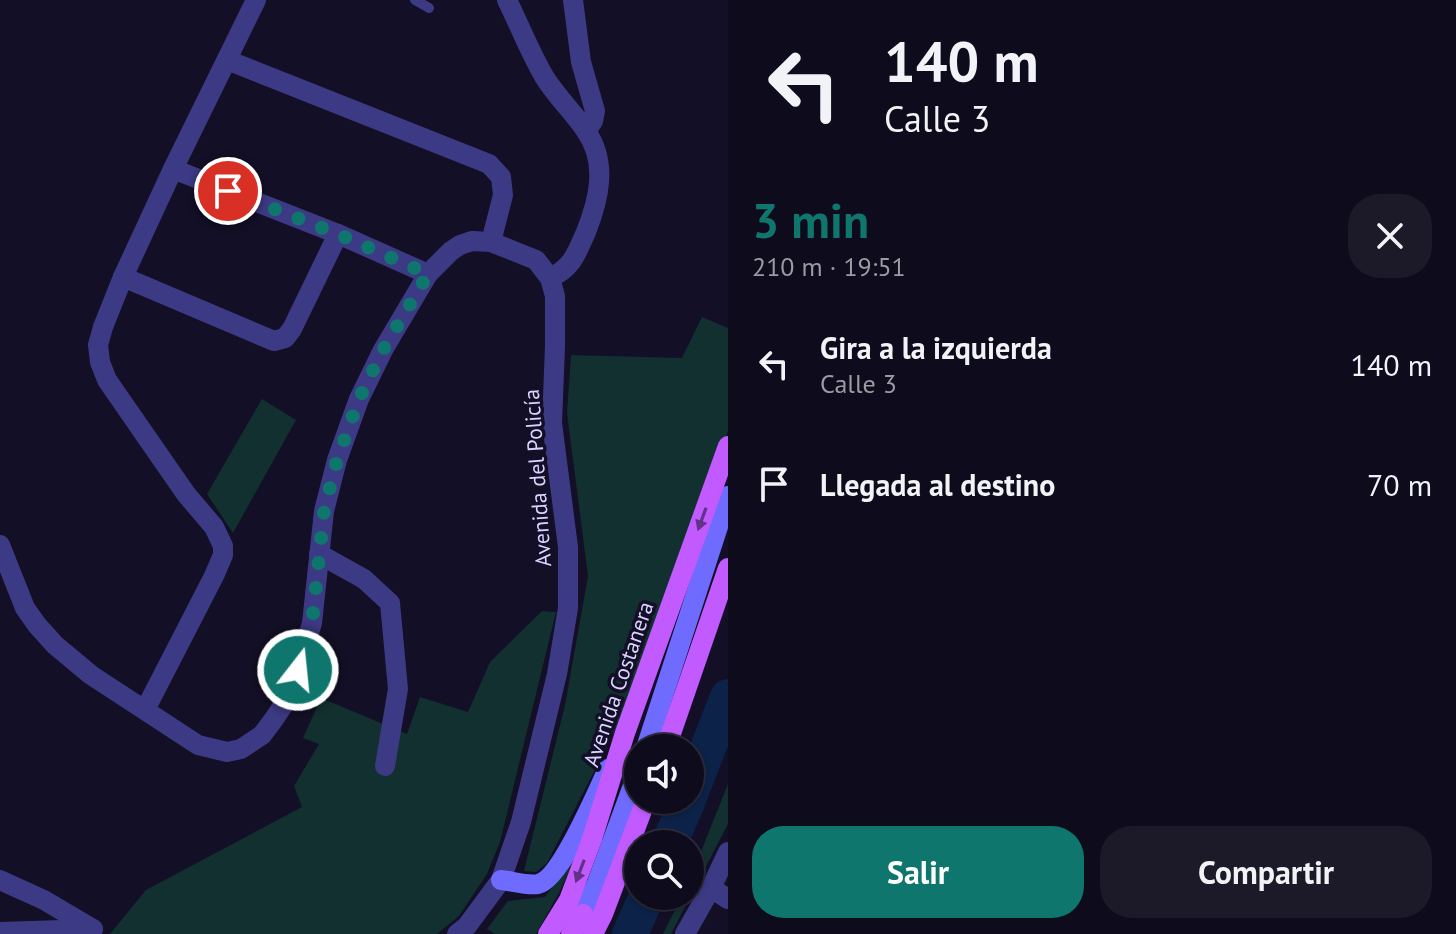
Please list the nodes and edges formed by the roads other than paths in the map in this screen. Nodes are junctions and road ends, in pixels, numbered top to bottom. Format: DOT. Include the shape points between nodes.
graph roads {
  1 [pos="256,0"];
  2 [pos="415,0"];
  3 [pos="507,0"];
  4 [pos="573,0"];
  5 [pos="429,8"];
  6 [pos="227,60"];
  7 [pos="586,131"];
  8 [pos="173,169"];
  9 [pos="338,234"];
  10 [pos="491,242"];
  11 [pos="428,274"];
  12 [pos="123,277"];
  13 [pos="550,278"];
  14 [pos="728,446"];
  15 [pos="728,496"];
  16 [pos="0,545"];
  17 [pos="319,554"];
  18 [pos="728,565"];
  19 [pos="145,710"];
  20 [pos="625,733"];
  21 [pos="652,734"];
  22 [pos="653,734"];
  23 [pos="671,734"];
  24 [pos="385,766"];
  25 [pos="624,810"];
  26 [pos="641,814"];
  27 [pos="728,852"];
  28 [pos="0,880"];
  29 [pos="501,880"];
  30 [pos="719,893"];
  31 [pos="93,931"];
  32 [pos="0,932"];
  33 [pos="457,934"];
  34 [pos="548,934"];
  35 [pos="571,934"];
  36 [pos="593,934"];
  37 [pos="685,934"];
  1 -- 6 [label="street"];
  2 -- 5 [label="lane"];
  3 -- 7 [label="street" via="545,77"];
  4 -- 7 [label="street" via="581,62 595,111"];
  6 -- 8 [label="street"];
  6 -- 10 [label="street" via="489,164 501,177 503,195"];
  7 -- 13 [label="street" via="599,160 597,195 575,258"];
  8 -- 9 [label="street"];
  8 -- 12 [label="street"];
  9 -- 11 [label="street"];
  9 -- 12 [label="street" via="292,329 274,341"];
  10 -- 11 [label="street" via="460,245"];
  10 -- 13 [label="street" via="536,260"];
  11 -- 17 [label="street" via="359,399 337,460"];
  12 -- 19 [label="street" via="98,345 100,362 107,380 223,546 214,576"];
  13 -- 29 [label="street, Avenida del Policía" via="555,296 552,423 568,547 568,608 521,822"];
  14 -- 20 [label="main road, Avenida Costanera, one-way"];
  15 -- 21 [label="main road"];
  16 -- 19 [label="street" via="37,625 91,675"];
  17 -- 19 [label="street" via="312,623 298,670 286,701 262,735 241,749 212,750"];
  17 -- 24 [label="street" via="364,579 390,603 398,689"];
  18 -- 22 [label="main road"];
  18 -- 23 [label="main road"];
  20 -- 29 [label="main road" via="557,870 539,884"];
  20 -- 34 [label="main road, Avenida Costanera, one-way" via="569,900"];
  25 -- 35 [label="main road"];
  26 -- 36 [label="main road"];
  27 -- 30 [label="street"];
  28 -- 31 [label="street"];
  29 -- 33 [label="street, Avenida del Policía"];
  30 -- 37 [label="street"];
  31 -- 32 [label="street"];
}
